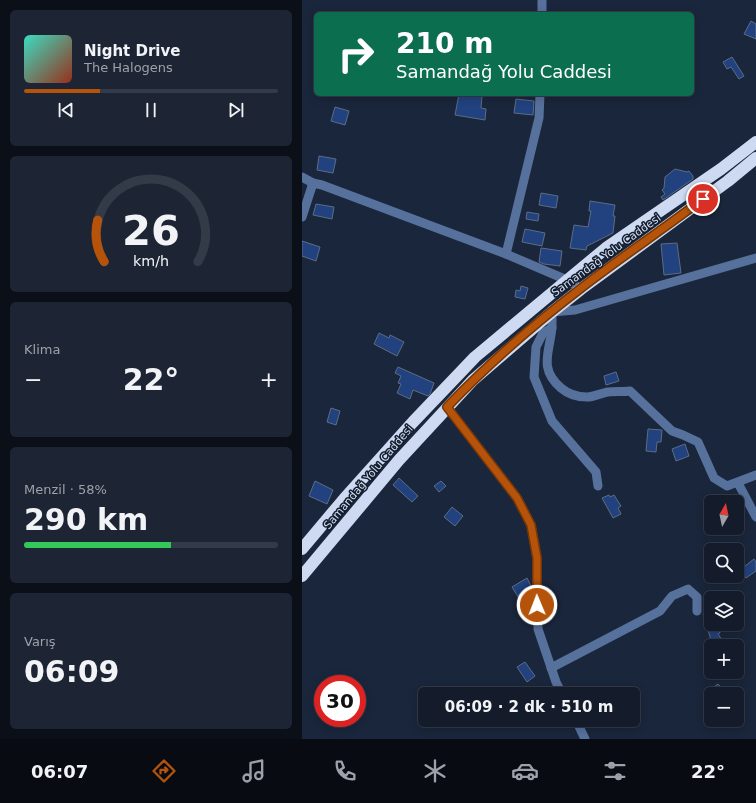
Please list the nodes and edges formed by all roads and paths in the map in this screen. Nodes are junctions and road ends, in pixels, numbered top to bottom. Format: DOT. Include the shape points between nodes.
graph roads {
  1 [pos="542,0"];
  2 [pos="542,12"];
  3 [pos="540,96"];
  4 [pos="756,142"];
  5 [pos="756,158"];
  6 [pos="302,177"];
  7 [pos="313,183"];
  8 [pos="302,217"];
  9 [pos="506,254"];
  10 [pos="756,258"];
  11 [pos="567,280"];
  12 [pos="581,288"];
  13 [pos="552,312"];
  14 [pos="552,328"];
  15 [pos="447,407"];
  16 [pos="756,475"];
  17 [pos="738,482"];
  18 [pos="598,486"];
  19 [pos="756,517"];
  20 [pos="302,549"];
  21 [pos="302,576"];
  22 [pos="697,612"];
  23 [pos="551,668"];
  24 [pos="558,687"];
  25 [pos="579,727"];
  26 [pos="585,739"];
  1 -- 2 [label="street"];
  3 -- 9 [label="street" via="539,118"];
  4 -- 11 [label="highway, Samandağ Yolu Caddesi" via="606,248"];
  5 -- 12 [label="highway, Samandağ Yolu Caddesi"];
  6 -- 7 [label="street"];
  7 -- 8 [label="street"];
  7 -- 9 [label="street"];
  9 -- 11 [label="street"];
  10 -- 13 [label="street" via="575,310"];
  11 -- 12 [label="street"];
  11 -- 20 [label="highway, Samandağ Yolu Caddesi" via="475,357 413,422"];
  12 -- 13 [label="highway, Samandağ Yolu Caddesi"];
  13 -- 14 [label="street"];
  13 -- 15 [label="highway, Samandağ Yolu Caddesi" via="473,380"];
  14 -- 17 [label="street" via="547,365 550,376 556,383 576,396 630,392 672,432 698,442 714,478 727,486"];
  14 -- 18 [label="street" via="543,334 536,347 534,377 552,421 596,472"];
  15 -- 21 [label="highway, Samandağ Yolu Caddesi"];
  15 -- 23 [label="street" via="517,498 531,525 537,558 538,629"];
  16 -- 17 [label="street"];
  17 -- 19 [label="street"];
  22 -- 23 [label="street" via="697,597 688,589 672,596 660,611"];
  23 -- 24 [label="street"];
  25 -- 26 [label="street"];
}
